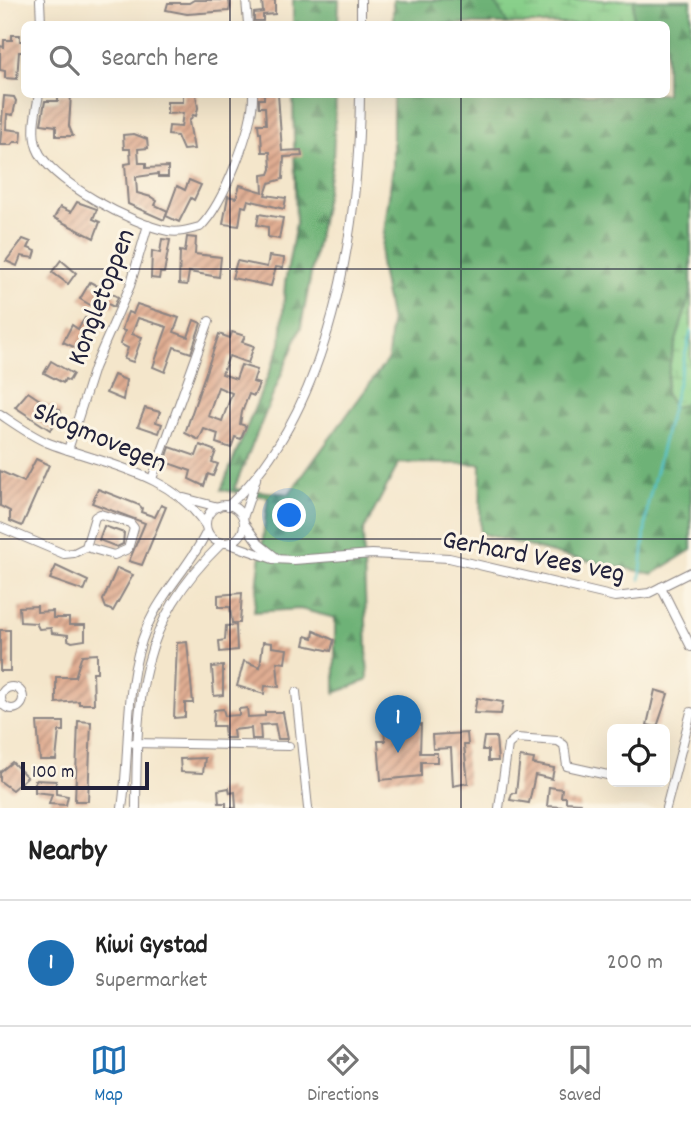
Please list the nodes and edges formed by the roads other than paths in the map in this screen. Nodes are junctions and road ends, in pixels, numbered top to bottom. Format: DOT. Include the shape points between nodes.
graph roads {
  1 [pos="40,0"];
  2 [pos="246,0"];
  3 [pos="361,0"];
  4 [pos="41,21"];
  5 [pos="248,21"];
  6 [pos="361,21"];
  7 [pos="39,98"];
  8 [pos="252,98"];
  9 [pos="360,98"];
  10 [pos="148,225"];
  11 [pos="209,321"];
  12 [pos="0,414"];
  13 [pos="68,450"];
  14 [pos="152,479"];
  15 [pos="256,479"];
  16 [pos="184,498"];
  17 [pos="228,506"];
  18 [pos="218,507"];
  19 [pos="243,520"];
  20 [pos="0,527"];
  21 [pos="207,529"];
  22 [pos="224,543"];
  23 [pos="86,547"];
  24 [pos="278,559"];
  25 [pos="691,572"];
  26 [pos="660,587"];
  27 [pos="691,647"];
  28 [pos="296,692"];
  29 [pos="691,712"];
  30 [pos="127,743"];
  31 [pos="139,744"];
  32 [pos="289,746"];
  33 [pos="607,775"];
  34 [pos="122,808"];
  35 [pos="136,808"];
  36 [pos="308,808"];
  37 [pos="499,808"];
  38 [pos="666,808"];
  1 -- 4 [label="street"];
  2 -- 5 [label="street"];
  3 -- 6 [label="street"];
  7 -- 10 [label="street" via="34,138 44,160 77,188"];
  8 -- 10 [label="street, Kongletoppen" via="248,133 208,220 188,231"];
  9 -- 15 [label="street" via="354,204 335,303 300,399"];
  10 -- 13 [label="street, Kongletoppen"];
  11 -- 14 [label="street"];
  12 -- 13 [label="street, Skogmovegen" via="43,441"];
  13 -- 14 [label="street, Skogmovegen"];
  14 -- 16 [label="street, Skogmovegen"];
  15 -- 17 [label="street"];
  15 -- 19 [label="street"];
  16 -- 18 [label="street, Skogmovegen"];
  16 -- 21 [label="street, Skogmovegen"];
  17 -- 18 [label="street"];
  17 -- 19 [label="street"];
  18 -- 21 [label="street" via="208,516"];
  19 -- 22 [label="street" via="240,536"];
  19 -- 24 [label="street" via="259,544"];
  20 -- 23 [label="street" via="64,554"];
  21 -- 22 [label="street" via="213,539"];
  21 -- 30 [label="street" via="198,551 147,626 135,666"];
  22 -- 24 [label="street, Gerhard Vees veg"];
  22 -- 31 [label="street" via="177,597 158,630 145,669"];
  23 -- 23 [label="street" via="122,554 134,528 100,514"];
  24 -- 26 [label="street, Gerhard Vees veg" via="431,556 475,562 615,597 639,596"];
  25 -- 26 [label="street, Gerhard Vees veg"];
  26 -- 27 [label="street"];
  28 -- 36 [label="street"];
  29 -- 38 [label="street"];
  30 -- 31 [label="street"];
  30 -- 34 [label="street"];
  31 -- 32 [label="street"];
  31 -- 35 [label="street"];
  33 -- 37 [label="street" via="567,766 564,746 558,741 516,738 509,745"];
}
